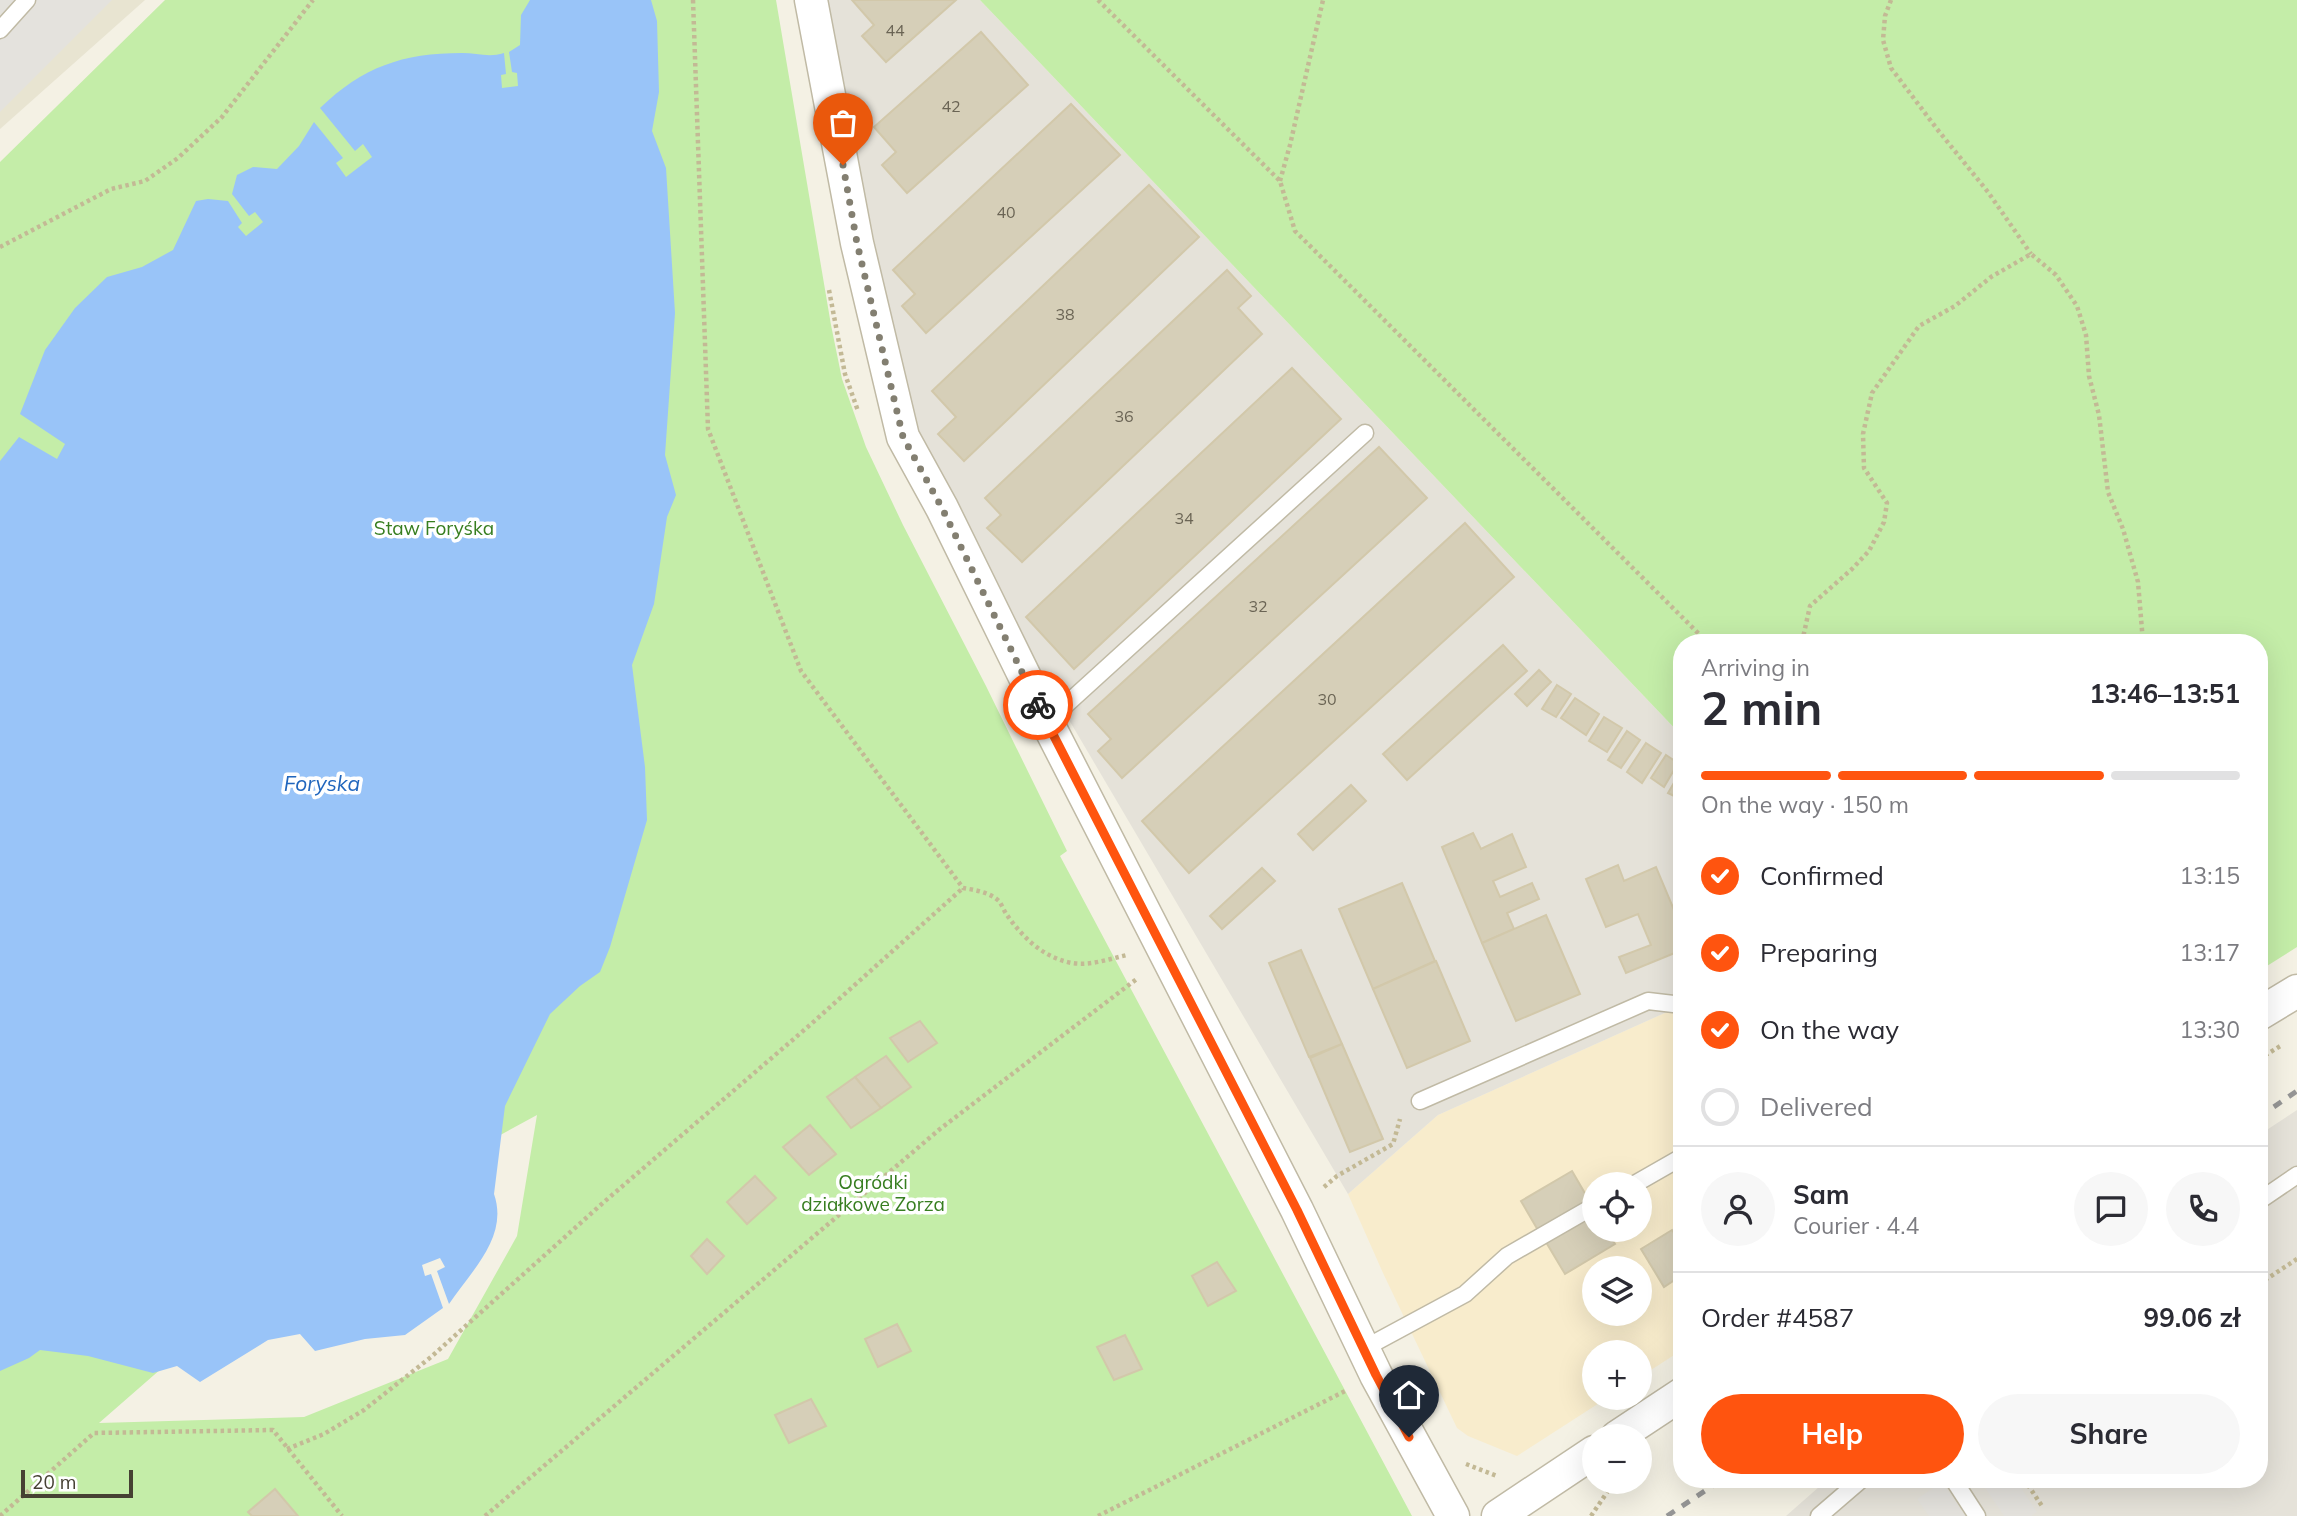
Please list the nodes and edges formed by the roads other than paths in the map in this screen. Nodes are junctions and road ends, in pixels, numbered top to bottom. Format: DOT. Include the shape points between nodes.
graph roads {
  1 [pos="27,0"];
  2 [pos="811,0"];
  3 [pos="0,30"];
  4 [pos="1365,433"];
  5 [pos="1047,722"];
  6 [pos="2297,990"];
  7 [pos="1673,1004"];
  8 [pos="2268,1008"];
  9 [pos="1420,1101"];
  10 [pos="1673,1162"];
  11 [pos="1652,1174"];
  12 [pos="2297,1175"];
  13 [pos="2268,1195"];
  14 [pos="1582,1213"];
  15 [pos="1369,1362"];
  16 [pos="1673,1400"];
  17 [pos="1637,1424"];
  18 [pos="1582,1460"];
  19 [pos="1852,1488"];
  20 [pos="1959,1488"];
  21 [pos="1453,1516"];
  22 [pos="1498,1516"];
  23 [pos="1819,1516"];
  24 [pos="1977,1516"];
  1 -- 3 [label="lane"];
  2 -- 5 [label="street" via="857,243 903,437"];
  4 -- 5 [label="lane"];
  5 -- 15 [label="street" via="1297,1210"];
  6 -- 8 [label="street"];
  7 -- 9 [label="lane" via="1648,1001"];
  10 -- 11 [label="lane"];
  12 -- 13 [label="lane"];
  14 -- 15 [label="lane" via="1507,1256 1465,1294"];
  15 -- 21 [label="street"];
  16 -- 17 [label="street"];
  18 -- 22 [label="street"];
  19 -- 23 [label="lane"];
  20 -- 24 [label="lane"];
}
